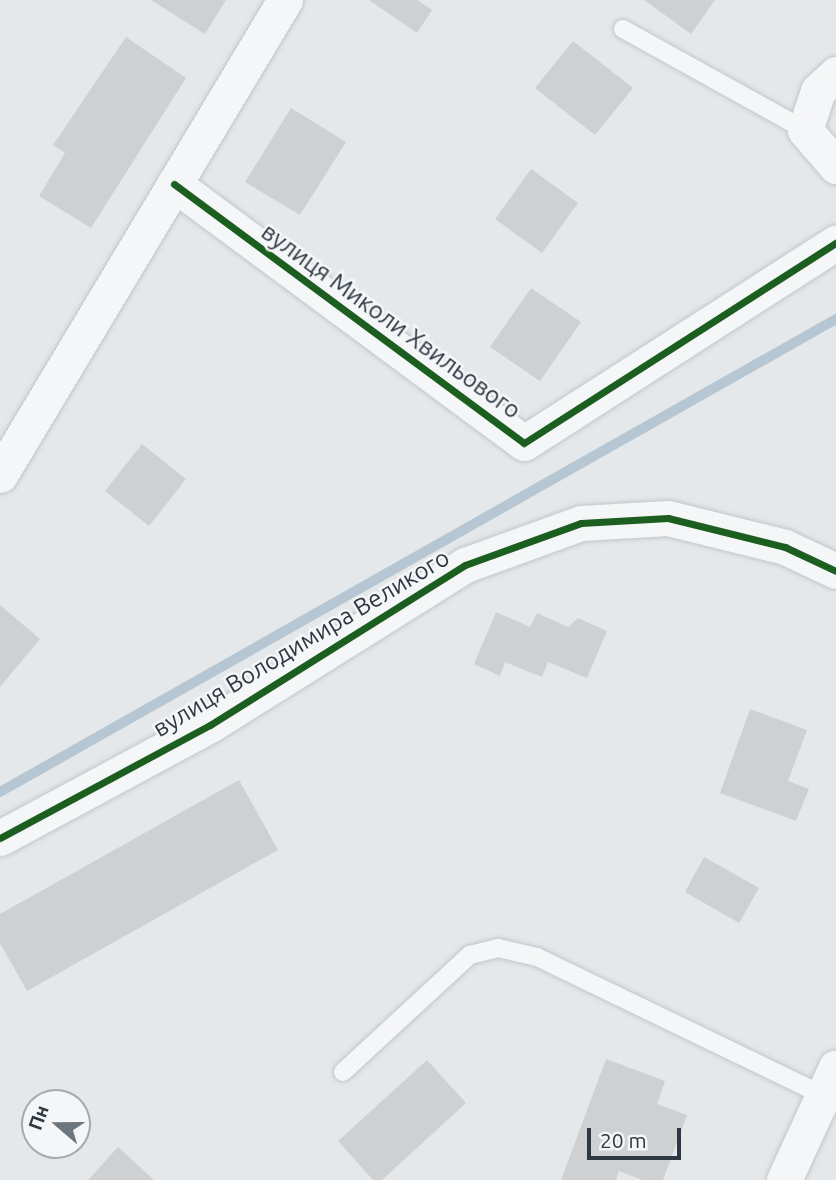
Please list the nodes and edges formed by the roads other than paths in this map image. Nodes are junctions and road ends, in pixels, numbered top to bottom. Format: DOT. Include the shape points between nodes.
graph roads {
  1 [pos="285,0"];
  2 [pos="623,29"];
  3 [pos="836,74"];
  4 [pos="805,130"];
  5 [pos="836,166"];
  6 [pos="174,184"];
  7 [pos="836,243"];
  8 [pos="0,475"];
  9 [pos="836,572"];
  10 [pos="0,838"];
  11 [pos="343,1072"];
  12 [pos="829,1081"];
  13 [pos="784,1180"];
  1 -- 6 [label="street"];
  2 -- 4 [label="lane"];
  3 -- 4 [label="street" via="818,91"];
  4 -- 5 [label="street"];
  6 -- 7 [label="street, вулиця Миколи Хвильового" via="524,443"];
  6 -- 8 [label="street"];
  9 -- 10 [label="street, вулиця Володимира Великого" via="785,547 668,518 581,523 465,565 210,724"];
  11 -- 12 [label="lane" via="470,955 498,948 537,957"];
  12 -- 13 [label="street"];
}
